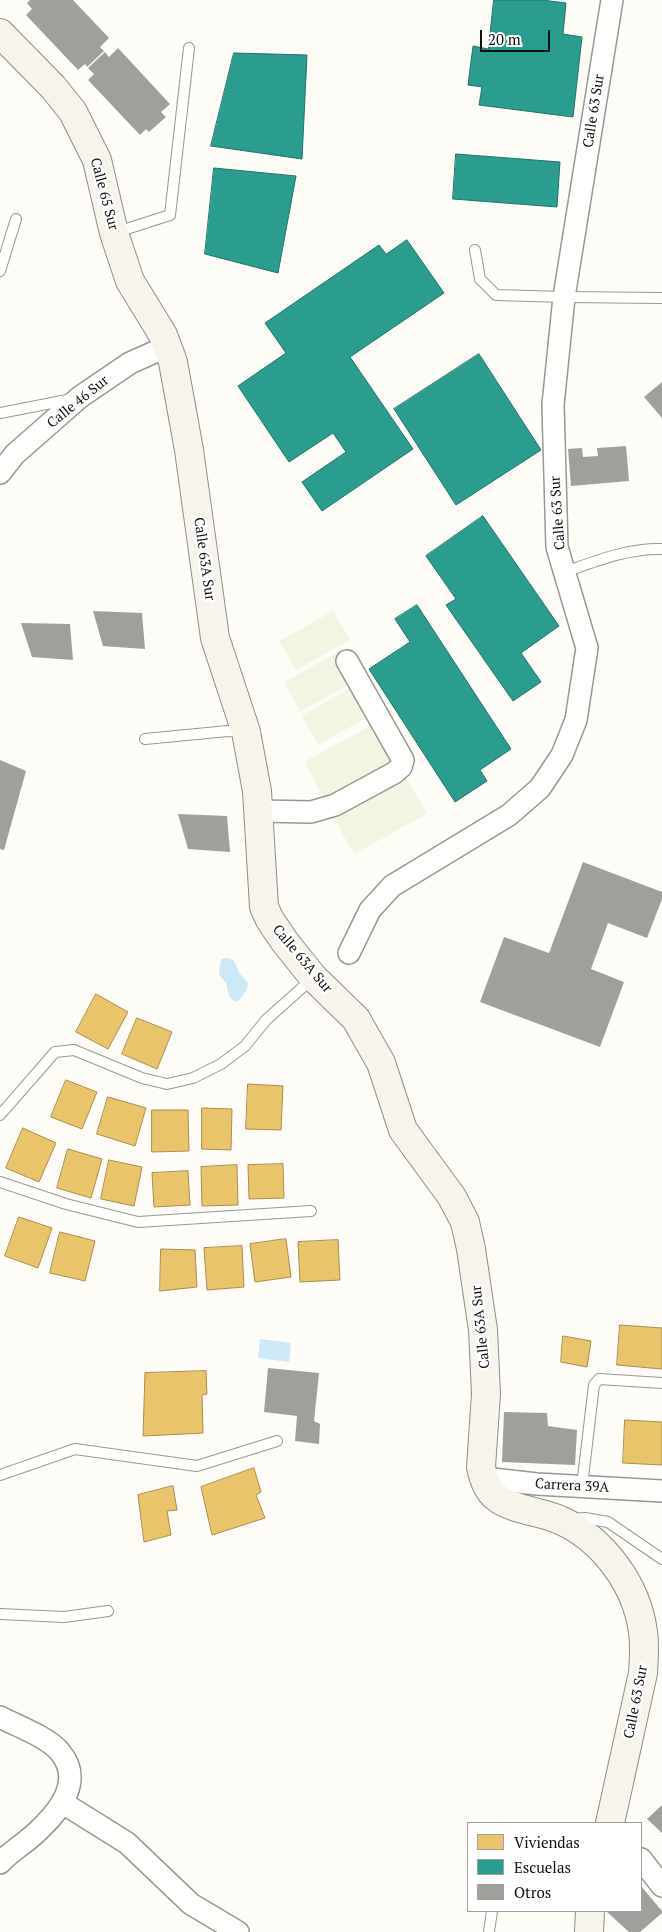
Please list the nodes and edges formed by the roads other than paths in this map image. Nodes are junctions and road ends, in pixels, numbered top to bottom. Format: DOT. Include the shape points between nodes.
graph roads {
  1 [pos="612,0"];
  2 [pos="0,33"];
  3 [pos="189,48"];
  4 [pos="16,219"];
  5 [pos="114,233"];
  6 [pos="475,250"];
  7 [pos="0,271"];
  8 [pos="564,297"];
  9 [pos="662,298"];
  10 [pos="168,346"];
  11 [pos="80,397"];
  12 [pos="0,413"];
  13 [pos="0,473"];
  14 [pos="662,549"];
  15 [pos="564,572"];
  16 [pos="347,661"];
  17 [pos="246,732"];
  18 [pos="145,739"];
  19 [pos="258,811"];
  20 [pos="349,953"];
  21 [pos="314,977"];
  22 [pos="0,1115"];
  23 [pos="0,1182"];
  24 [pos="311,1211"];
  25 [pos="662,1383"];
  26 [pos="277,1441"];
  27 [pos="483,1465"];
  28 [pos="0,1475"];
  29 [pos="582,1486"];
  30 [pos="662,1491"];
  31 [pos="561,1520"];
  32 [pos="662,1559"];
  33 [pos="108,1611"];
  34 [pos="0,1614"];
  35 [pos="0,1717"];
  36 [pos="66,1794"];
  37 [pos="610,1822"];
  38 [pos="642,1860"];
  39 [pos="0,1863"];
  40 [pos="662,1886"];
  41 [pos="492,1912"];
  42 [pos="590,1912"];
  43 [pos="238,1932"];
  44 [pos="489,1932"];
  45 [pos="590,1932"];
  1 -- 8 [label="street, Calle 63 Sur"];
  2 -- 5 [label="street, Calle 65 Sur" via="73,112 97,160"];
  3 -- 5 [label="lane" via="170,215"];
  4 -- 7 [label="lane"];
  5 -- 10 [label="street, Calle 65 Sur" via="130,281"];
  6 -- 8 [label="lane" via="480,279 496,295"];
  8 -- 9 [label="lane"];
  8 -- 15 [label="street, Calle 63 Sur" via="553,405 558,547"];
  10 -- 11 [label="street, Calle 46 Sur" via="130,363"];
  10 -- 17 [label="street, Calle 63A Sur" via="189,450 215,638"];
  11 -- 12 [label="lane"];
  11 -- 13 [label="street, Calle 46 Sur" via="14,454"];
  14 -- 15 [label="lane" via="613,555"];
  15 -- 20 [label="street, Calle 63 Sur" via="588,648 576,720 562,755 540,788 509,815 392,886 370,910"];
  16 -- 19 [label="street" via="403,760 401,766 335,805 311,812"];
  17 -- 18 [label="lane"];
  17 -- 19 [label="street, Calle 63A Sur"];
  19 -- 21 [label="street, Calle 63A Sur" via="264,907 285,942"];
  21 -- 22 [label="lane" via="266,1020 245,1046 221,1064 192,1078 167,1084 142,1078 74,1050 55,1052"];
  21 -- 27 [label="street, Calle 63A Sur" via="356,1019 381,1063 403,1130 452,1197 465,1222 483,1330 486,1394"];
  23 -- 24 [label="lane" via="66,1204 138,1222"];
  25 -- 29 [label="lane" via="599,1379 594,1385"];
  26 -- 28 [label="lane" via="197,1466 75,1449"];
  27 -- 29 [label="street, Carrera 39A" via="537,1484"];
  27 -- 31 [label="street, Calle 63 Sur" via="496,1497"];
  29 -- 30 [label="street, Carrera 39A"];
  31 -- 32 [label="lane" via="585,1518 608,1522"];
  31 -- 37 [label="street, Calle 63 Sur" via="590,1538 618,1569 637,1605 643,1631 643,1673"];
  33 -- 34 [label="lane" via="64,1617"];
  35 -- 36 [label="street" via="48,1742 60,1752 67,1764"];
  36 -- 39 [label="street" via="40,1829"];
  36 -- 43 [label="street" via="127,1843 191,1904"];
  38 -- 40 [label="street"];
  41 -- 44 [label="lane"];
  42 -- 45 [label="street"];
}
